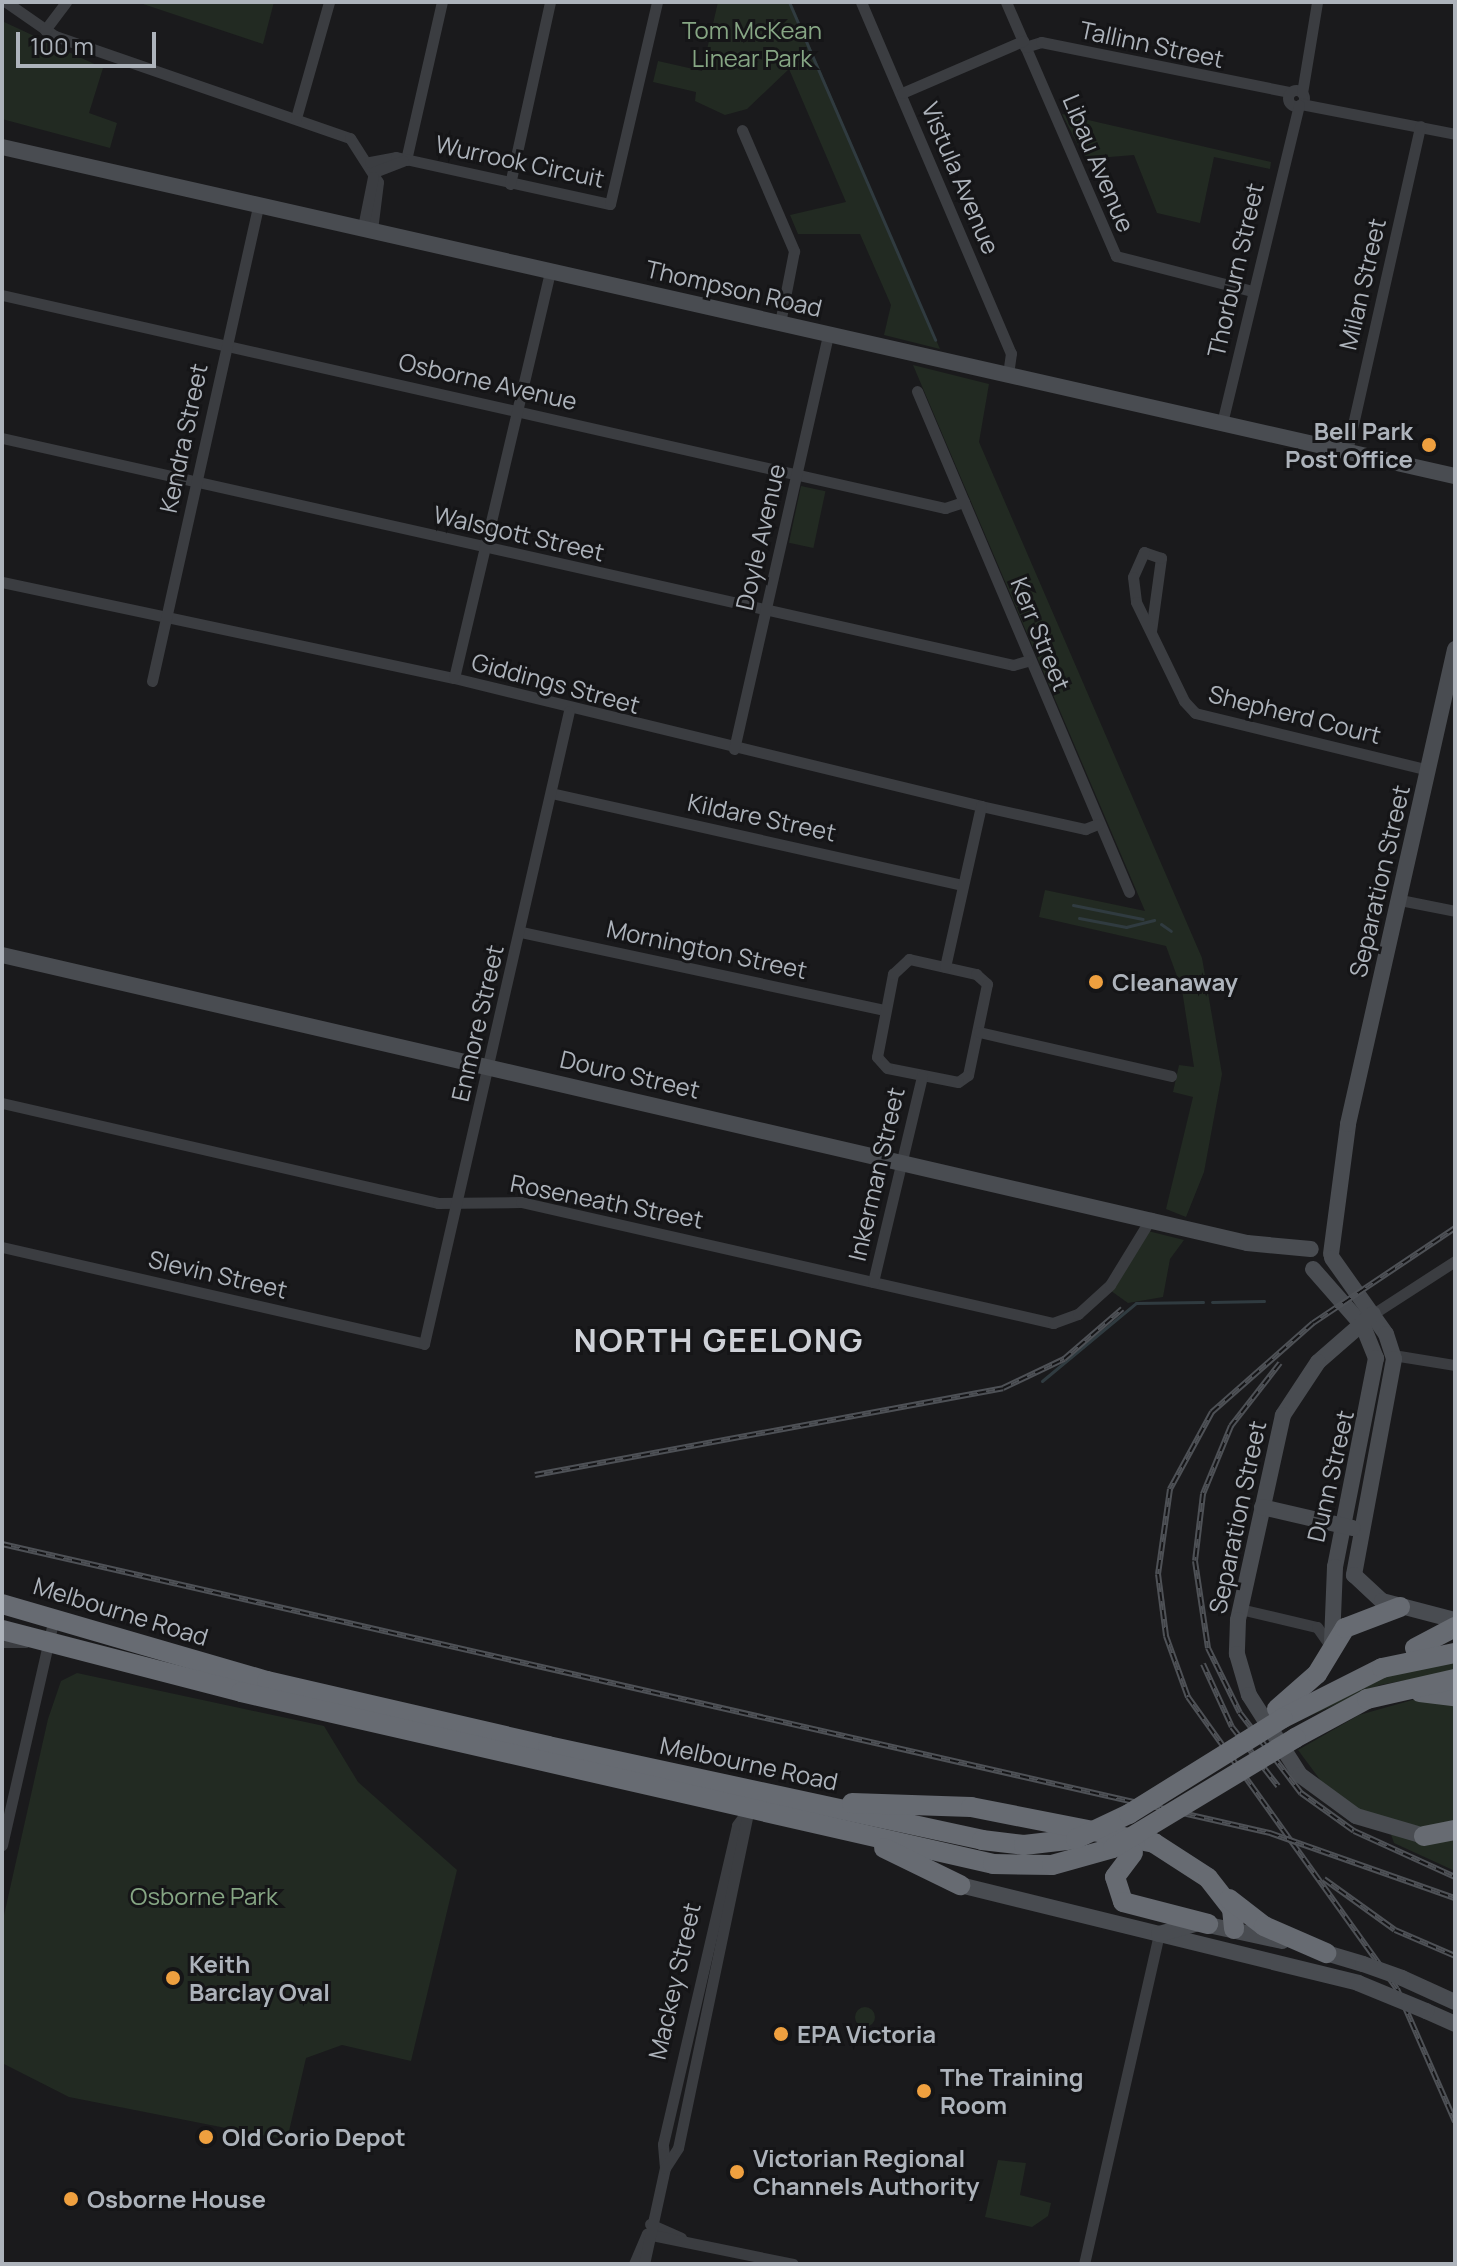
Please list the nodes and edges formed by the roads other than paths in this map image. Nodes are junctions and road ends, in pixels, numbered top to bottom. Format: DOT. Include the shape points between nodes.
graph roads {
  1 [pos="6,2"];
  2 [pos="66,2"];
  3 [pos="329,2"];
  4 [pos="442,2"];
  5 [pos="550,2"];
  6 [pos="657,2"];
  7 [pos="861,2"];
  8 [pos="1006,2"];
  9 [pos="1317,2"];
  10 [pos="45,30"];
  11 [pos="1024,44"];
  12 [pos="902,93"];
  13 [pos="1296,98"];
  14 [pos="296,118"];
  15 [pos="1420,126"];
  16 [pos="742,130"];
  17 [pos="1455,134"];
  18 [pos="2,147"];
  19 [pos="406,160"];
  20 [pos="372,167"];
  21 [pos="510,184"];
  22 [pos="258,205"];
  23 [pos="368,228"];
  24 [pos="550,271"];
  25 [pos="1252,291"];
  26 [pos="2,295"];
  27 [pos="780,323"];
  28 [pos="828,334"];
  29 [pos="226,346"];
  30 [pos="1008,374"];
  31 [pos="917,391"];
  32 [pos="518,410"];
  33 [pos="1222,423"];
  34 [pos="2,438"];
  35 [pos="1347,451"];
  36 [pos="1452,473"];
  37 [pos="797,474"];
  38 [pos="196,482"];
  39 [pos="964,502"];
  40 [pos="487,548"];
  41 [pos="2,582"];
  42 [pos="766,611"];
  43 [pos="165,619"];
  44 [pos="1151,631"];
  45 [pos="1455,649"];
  46 [pos="1027,661"];
  47 [pos="454,678"];
  48 [pos="152,681"];
  49 [pos="569,711"];
  50 [pos="734,749"];
  51 [pos="1428,770"];
  52 [pos="551,793"];
  53 [pos="981,806"];
  54 [pos="1098,824"];
  55 [pos="963,885"];
  56 [pos="1129,892"];
  57 [pos="1400,900"];
  58 [pos="1455,911"];
  59 [pos="521,932"];
  60 [pos="2,955"];
  61 [pos="945,967"];
  62 [pos="884,1010"];
  63 [pos="979,1032"];
  64 [pos="489,1068"];
  65 [pos="922,1076"];
  66 [pos="1171,1076"];
  67 [pos="2,1103"];
  68 [pos="1348,1124"];
  69 [pos="901,1161"];
  70 [pos="456,1203"];
  71 [pos="1151,1218"];
  72 [pos="1247,1243"];
  73 [pos="2,1247"];
  74 [pos="1312,1248"];
  75 [pos="1332,1256"];
  76 [pos="1455,1261"];
  77 [pos="1312,1268"];
  78 [pos="873,1282"];
  79 [pos="1366,1318"];
  80 [pos="424,1344"];
  81 [pos="1393,1355"];
  82 [pos="1376,1358"];
  83 [pos="1455,1365"];
  84 [pos="1262,1507"];
  85 [pos="1351,1527"];
  86 [pos="2,1604"];
  87 [pos="1400,1607"];
  88 [pos="1240,1609"];
  89 [pos="54,1618"];
  90 [pos="1455,1620"];
  91 [pos="1455,1627"];
  92 [pos="2,1630"];
  93 [pos="41,1640"];
  94 [pos="2,1642"];
  95 [pos="1332,1646"];
  96 [pos="1455,1653"];
  97 [pos="1455,1679"];
  98 [pos="1455,1696"];
  99 [pos="1367,1699"];
  100 [pos="1303,1706"];
  101 [pos="1280,1714"];
  102 [pos="789,1797"];
  103 [pos="751,1799"];
  104 [pos="1455,1830"];
  105 [pos="848,1832"];
  106 [pos="1424,1836"];
  107 [pos="1455,1836"];
  108 [pos="2,1845"];
  109 [pos="1123,1850"];
  110 [pos="960,1885"];
  111 [pos="1222,1893"];
  112 [pos="720,1896"];
  113 [pos="733,1899"];
  114 [pos="1208,1924"];
  115 [pos="1234,1929"];
  116 [pos="1159,1934"];
  117 [pos="1326,1953"];
  118 [pos="1229,1955"];
  119 [pos="1455,2002"];
  120 [pos="1455,2024"];
  121 [pos="665,2168"];
  122 [pos="648,2229"];
  123 [pos="634,2264"];
  124 [pos="644,2264"];
  125 [pos="793,2264"];
  126 [pos="1084,2264"];
  1 -- 10 [label="street"];
  2 -- 10 [label="street"];
  3 -- 14 [label="street"];
  4 -- 19 [label="street, Wurrook Circuit"];
  5 -- 21 [label="street"];
  6 -- 21 [label="street, Wurrook Circuit" via="613,200 599,205"];
  7 -- 12 [label="street, Vistula Avenue"];
  8 -- 11 [label="street, Libau Avenue"];
  9 -- 13 [label="street, Thorburn Street"];
  10 -- 14 [label="street"];
  11 -- 12 [label="street, Tallinn Street"];
  11 -- 13 [label="street, Tallinn Street" via="1041,42"];
  11 -- 25 [label="street, Libau Avenue" via="1116,256"];
  12 -- 30 [label="street, Vistula Avenue" via="1011,353"];
  13 -- 15 [label="street, Tallinn Street"];
  13 -- 25 [label="street, Thorburn Street"];
  14 -- 20 [label="street" via="350,138"];
  15 -- 17 [label="street, Tallinn Street"];
  15 -- 35 [label="street, Milan Street"];
  16 -- 27 [label="street" via="794,251"];
  18 -- 22 [label="main road, Thompson Road"];
  19 -- 20 [label="street, Wurrook Circuit"];
  19 -- 21 [label="street, Wurrook Circuit"];
  20 -- 23 [label="street"];
  22 -- 23 [label="main road, Thompson Road"];
  22 -- 29 [label="street, Kendra Street"];
  23 -- 24 [label="main road, Thompson Road"];
  24 -- 27 [label="main road, Thompson Road"];
  24 -- 32 [label="street"];
  25 -- 33 [label="street, Thorburn Street"];
  26 -- 29 [label="street, Osborne Avenue"];
  27 -- 28 [label="main road, Thompson Road"];
  28 -- 30 [label="main road, Thompson Road"];
  28 -- 37 [label="street, Doyle Avenue"];
  29 -- 32 [label="street, Osborne Avenue"];
  29 -- 38 [label="street, Kendra Street"];
  30 -- 33 [label="main road, Thompson Road"];
  31 -- 39 [label="street, Kerr Street"];
  32 -- 37 [label="street, Osborne Avenue"];
  32 -- 40 [label="street"];
  33 -- 35 [label="main road, Thompson Road"];
  34 -- 38 [label="street, Walsgott Street"];
  35 -- 36 [label="main road, Thompson Road"];
  37 -- 39 [label="street, Osborne Avenue" via="945,508"];
  37 -- 42 [label="street, Doyle Avenue"];
  38 -- 40 [label="street, Walsgott Street"];
  38 -- 43 [label="street, Kendra Street"];
  39 -- 46 [label="street, Kerr Street"];
  40 -- 42 [label="street, Walsgott Street"];
  40 -- 47 [label="street"];
  41 -- 43 [label="street, Giddings Street"];
  42 -- 46 [label="street, Walsgott Street" via="1013,665"];
  42 -- 50 [label="street, Doyle Avenue"];
  43 -- 47 [label="street, Giddings Street"];
  43 -- 48 [label="street, Kendra Street"];
  44 -- 44 [label="street, Shepherd Court" via="1133,592 1144,552 1161,558"];
  44 -- 51 [label="street, Shepherd Court" via="1184,701 1202,718"];
  45 -- 51 [label="main road, Separation Street"];
  46 -- 54 [label="street, Kerr Street"];
  47 -- 49 [label="street, Giddings Street"];
  49 -- 50 [label="street, Giddings Street"];
  49 -- 52 [label="street, Enmore Street"];
  50 -- 53 [label="street, Giddings Street"];
  51 -- 57 [label="main road, Separation Street"];
  52 -- 55 [label="street, Kildare Street"];
  52 -- 59 [label="street, Enmore Street"];
  53 -- 54 [label="street, Giddings Street" via="1085,829"];
  53 -- 55 [label="street"];
  54 -- 56 [label="street, Kerr Street"];
  55 -- 61 [label="street"];
  57 -- 58 [label="street"];
  57 -- 68 [label="main road, Separation Street"];
  59 -- 62 [label="street, Mornington Street"];
  59 -- 64 [label="street, Enmore Street"];
  60 -- 64 [label="main road, Douro Street"];
  61 -- 62 [label="street" via="901,960"];
  61 -- 63 [label="street" via="987,984"];
  62 -- 65 [label="street" via="881,1063"];
  63 -- 65 [label="street" via="964,1080"];
  63 -- 66 [label="street"];
  64 -- 69 [label="main road, Douro Street"];
  64 -- 70 [label="street, Enmore Street"];
  65 -- 69 [label="street, Inkerman Street"];
  67 -- 70 [label="street, Roseneath Street"];
  68 -- 74 [label="main road, Separation Street"];
  68 -- 75 [label="main road, Separation Street"];
  69 -- 71 [label="main road, Douro Street"];
  69 -- 78 [label="street, Inkerman Street"];
  70 -- 78 [label="street, Roseneath Street" via="521,1202"];
  70 -- 80 [label="street, Enmore Street"];
  71 -- 72 [label="main road, Douro Street"];
  71 -- 78 [label="street, Roseneath Street" via="1114,1281 1061,1322"];
  72 -- 74 [label="main road, Douro Street"];
  72 -- 77 [label="main road, Douro Street"];
  73 -- 80 [label="street, Slevin Street"];
  74 -- 75 [label="main road, Douro Street"];
  74 -- 77 [label="main road, Separation Street"];
  75 -- 77 [label="main road" via="1324,1270"];
  75 -- 79 [label="main road"];
  76 -- 79 [label="street"];
  77 -- 79 [label="main road"];
  79 -- 81 [label="main road"];
  79 -- 82 [label="main road"];
  79 -- 84 [label="main road, Separation Street" via="1318,1362 1283,1415"];
  81 -- 82 [label="main road"];
  81 -- 83 [label="street"];
  81 -- 85 [label="main road, Dunn Street"];
  82 -- 85 [label="main road, Dunn Street"];
  84 -- 85 [label="main road"];
  84 -- 88 [label="main road, Separation Street"];
  85 -- 87 [label="main road, Dunn Street" via="1354,1575 1373,1596"];
  85 -- 95 [label="main road, Dunn Street"];
  86 -- 89 [label="highway, Melbourne Road"];
  87 -- 90 [label="main road, Dunn Street"];
  87 -- 95 [label="highway" via="1356,1619"];
  88 -- 95 [label="street" via="1310,1625"];
  88 -- 106 [label="main road, Separation Street" via="1240,1669 1291,1764 1356,1816"];
  89 -- 93 [label="street"];
  89 -- 103 [label="highway, Melbourne Road" via="279,1684"];
  91 -- 100 [label="highway" via="1432,1644 1351,1670"];
  92 -- 93 [label="highway, Melbourne Road"];
  93 -- 94 [label="street"];
  93 -- 103 [label="highway, Melbourne Road"];
  93 -- 108 [label="street"];
  95 -- 101 [label="highway" via="1317,1674"];
  96 -- 100 [label="highway" via="1382,1668"];
  97 -- 99 [label="highway"];
  98 -- 99 [label="highway"];
  99 -- 109 [label="highway, bridge" via="1295,1738"];
  100 -- 101 [label="highway"];
  101 -- 102 [label="highway, Melbourne Road, bridge" via="1212,1763 1076,1839 1006,1844"];
  102 -- 103 [label="highway, Melbourne Road"];
  102 -- 111 [label="highway" via="971,1807 1116,1833 1175,1853"];
  103 -- 105 [label="highway, Melbourne Road"];
  103 -- 112 [label="street, Mackey Street" via="737,1825"];
  103 -- 113 [label="street, Mackey Street"];
  104 -- 106 [label="highway"];
  105 -- 109 [label="highway, Melbourne Road" via="1013,1866 1071,1862"];
  105 -- 110 [label="highway"];
  106 -- 107 [label="highway"];
  109 -- 114 [label="highway" via="1115,1877 1123,1902"];
  110 -- 116 [label="main road"];
  111 -- 115 [label="highway"];
  111 -- 117 [label="highway" via="1264,1926"];
  112 -- 113 [label="street"];
  112 -- 121 [label="street, Mackey Street" via="663,2144"];
  113 -- 121 [label="street, Mackey Street" via="678,2148"];
  114 -- 115 [label="main road"];
  114 -- 116 [label="main road"];
  115 -- 117 [label="main road"];
  115 -- 118 [label="main road"];
  116 -- 118 [label="main road"];
  116 -- 126 [label="street"];
  117 -- 119 [label="main road, bridge"];
  118 -- 120 [label="main road, bridge" via="1358,1983"];
  121 -- 122 [label="street, Mackey Street"];
  122 -- 123 [label="street, Mackey Street"];
  122 -- 124 [label="street, Mackey Street"];
  122 -- 125 [label="street"];
}
